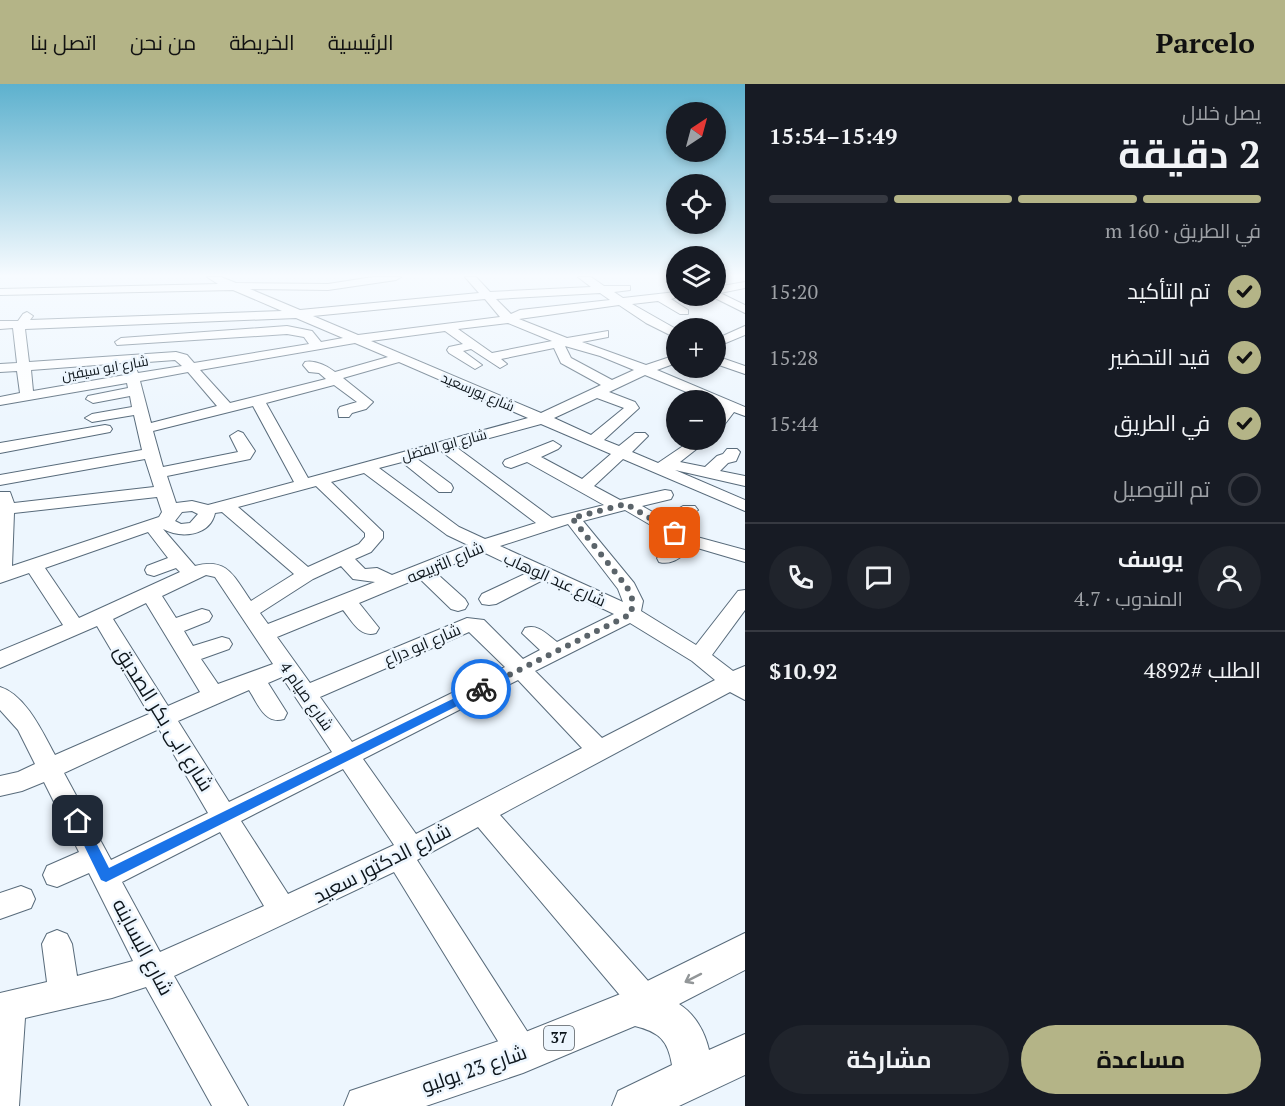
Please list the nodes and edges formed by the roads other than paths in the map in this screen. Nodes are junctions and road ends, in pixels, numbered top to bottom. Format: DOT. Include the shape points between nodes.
graph roads {
  1 [pos="26,325"];
  2 [pos="115,325"];
  3 [pos="324,325"];
  4 [pos="466,325"];
  5 [pos="521,325"];
  6 [pos="448,327"];
  7 [pos="604,334"];
  8 [pos="742,334"];
  9 [pos="358,339"];
  10 [pos="726,340"];
  11 [pos="121,342"];
  12 [pos="563,344"];
  13 [pos="323,345"];
  14 [pos="473,345"];
  15 [pos="137,355"];
  16 [pos="445,355"];
  17 [pos="406,361"];
  18 [pos="666,363"];
  19 [pos="726,363"];
  20 [pos="310,365"];
  21 [pos="475,365"];
  22 [pos="24,367"];
  23 [pos="0,368"];
  24 [pos="191,368"];
  25 [pos="645,370"];
  26 [pos="745,370"];
  27 [pos="354,371"];
  28 [pos="334,379"];
  29 [pos="134,384"];
  30 [pos="612,386"];
  31 [pos="512,392"];
  32 [pos="597,393"];
  33 [pos="27,396"];
  34 [pos="93,399"];
  35 [pos="0,401"];
  36 [pos="258,402"];
  37 [pos="174,406"];
  38 [pos="226,408"];
  39 [pos="738,409"];
  40 [pos="140,410"];
  41 [pos="558,412"];
  42 [pos="344,414"];
  43 [pos="187,417"];
  44 [pos="92,418"];
  45 [pos="726,418"];
  46 [pos="541,419"];
  47 [pos="105,429"];
  48 [pos="145,429"];
  49 [pos="238,436"];
  50 [pos="599,436"];
  51 [pos="640,436"];
  52 [pos="443,445"];
  53 [pos="553,446"];
  54 [pos="0,448"];
  55 [pos="686,450"];
  56 [pos="732,452"];
  57 [pos="151,453"];
  58 [pos="621,453"];
  59 [pos="404,456"];
  60 [pos="528,456"];
  61 [pos="511,463"];
  62 [pos="365,466"];
  63 [pos="663,466"];
  64 [pos="710,471"];
  65 [pos="158,473"];
  66 [pos="311,481"];
  67 [pos="745,481"];
  68 [pos="1,485"];
  69 [pos="584,487"];
  70 [pos="445,488"];
  71 [pos="163,491"];
  72 [pos="665,495"];
  73 [pos="225,505"];
  74 [pos="622,505"];
  75 [pos="745,506"];
  76 [pos="6,509"];
  77 [pos="689,510"];
  78 [pos="572,518"];
  79 [pos="162,519"];
  80 [pos="549,524"];
  81 [pos="662,526"];
  82 [pos="691,541"];
  83 [pos="482,546"];
  84 [pos="745,556"];
  85 [pos="343,558"];
  86 [pos="666,558"];
  87 [pos="34,566"];
  88 [pos="185,567"];
  89 [pos="154,570"];
  90 [pos="422,571"];
  91 [pos="542,573"];
  92 [pos="306,575"];
  93 [pos="1,577"];
  94 [pos="392,584"];
  95 [pos="150,594"];
  96 [pos="745,596"];
  97 [pos="489,599"];
  98 [pos="347,602"];
  99 [pos="458,604"];
  100 [pos="97,612"];
  101 [pos="248,612"];
  102 [pos="631,614"];
  103 [pos="202,616"];
  104 [pos="72,623"];
  105 [pos="171,628"];
  106 [pos="369,628"];
  107 [pos="532,633"];
  108 [pos="264,634"];
  109 [pos="222,644"];
  110 [pos="555,652"];
  111 [pos="189,656"];
  112 [pos="699,656"];
  113 [pos="0,660"];
  114 [pos="287,667"];
  115 [pos="521,669"];
  116 [pos="254,680"];
  117 [pos="741,682"];
  118 [pos="305,694"];
  119 [pos="0,695"];
  120 [pos="213,695"];
  121 [pos="276,713"];
  122 [pos="164,717"];
  123 [pos="600,751"];
  124 [pos="348,755"];
  125 [pos="51,768"];
  126 [pos="0,786"];
  127 [pos="482,813"];
  128 [pos="225,817"];
  129 [pos="405,853"];
  130 [pos="101,866"];
  131 [pos="57,875"];
  132 [pos="283,912"];
  133 [pos="57,944"];
  134 [pos="745,951"];
  135 [pos="153,970"];
  136 [pos="64,993"];
  137 [pos="641,1004"];
  138 [pos="3,1005"];
  139 [pos="523,1053"];
  140 [pos="745,1054"];
  141 [pos="685,1083"];
  142 [pos="2,1106"];
  143 [pos="231,1106"];
  144 [pos="365,1106"];
  145 [pos="633,1106"];
  1 -- 22 [label="street"];
  2 -- 11 [label="street"];
  3 -- 9 [label="street, شارع بورسعيد"];
  4 -- 6 [label="street, شارع ابو سيفين"];
  5 -- 12 [label="street"];
  6 -- 9 [label="street, شارع ابو سيفين"];
  6 -- 14 [label="street"];
  7 -- 12 [label="street"];
  8 -- 10 [label="street"];
  9 -- 13 [label="street, شارع ابو سيفين"];
  9 -- 17 [label="street, شارع بورسعيد"];
  11 -- 13 [label="street" via="287,330 308,334"];
  11 -- 15 [label="street"];
  12 -- 14 [label="street" via="491,362"];
  12 -- 25 [label="street" via="605,352"];
  12 -- 30 [label="street" via="566,360"];
  13 -- 24 [label="street, شارع ابو سيفين"];
  13 -- 27 [label="street"];
  14 -- 16 [label="street"];
  15 -- 22 [label="street"];
  15 -- 24 [label="street" via="176,356"];
  15 -- 29 [label="street"];
  16 -- 17 [label="street"];
  16 -- 21 [label="street"];
  17 -- 27 [label="street"];
  17 -- 46 [label="street, شارع بورسعيد"];
  18 -- 25 [label="street, شارع ابو الفضل"];
  19 -- 26 [label="street"];
  20 -- 28 [label="street"];
  22 -- 23 [label="street"];
  22 -- 33 [label="street"];
  24 -- 29 [label="street, شارع ابو سيفين"];
  24 -- 38 [label="street"];
  25 -- 30 [label="street, شارع ابو الفضل"];
  25 -- 39 [label="street"];
  27 -- 28 [label="street"];
  28 -- 36 [label="street"];
  28 -- 42 [label="street" via="366,402 345,410"];
  29 -- 33 [label="street, شارع ابو سيفين"];
  29 -- 34 [label="street"];
  29 -- 40 [label="street"];
  30 -- 32 [label="street, شارع ابو الفضل"];
  31 -- 41 [label="street"];
  32 -- 41 [label="street, شارع ابو الفضل"];
  32 -- 50 [label="street" via="632,407"];
  33 -- 35 [label="street, شارع ابو سيفين"];
  36 -- 38 [label="street"];
  36 -- 66 [label="street"];
  37 -- 43 [label="street"];
  38 -- 43 [label="street"];
  39 -- 45 [label="street"];
  40 -- 44 [label="street"];
  40 -- 48 [label="street"];
  41 -- 46 [label="street, شارع ابو الفضل"];
  41 -- 50 [label="street"];
  43 -- 48 [label="street"];
  46 -- 50 [label="street, شارع بورسعيد"];
  46 -- 52 [label="street, شارع ابو الفضل"];
  47 -- 54 [label="street"];
  48 -- 57 [label="street"];
  49 -- 65 [label="street" via="247,451 244,456"];
  50 -- 58 [label="street, شارع بورسعيد"];
  51 -- 58 [label="street"];
  52 -- 59 [label="street, شارع ابو الفضل"];
  52 -- 80 [label="street"];
  53 -- 60 [label="street"];
  55 -- 63 [label="street"];
  56 -- 64 [label="street" via="730,458"];
  57 -- 65 [label="street"];
  57 -- 68 [label="street" via="40,465"];
  58 -- 63 [label="street, شارع بورسعيد"];
  58 -- 69 [label="street"];
  59 -- 62 [label="street, شارع ابو الفضل"];
  59 -- 70 [label="street"];
  60 -- 61 [label="street"];
  60 -- 69 [label="street"];
  62 -- 66 [label="street, شارع ابو الفضل"];
  62 -- 83 [label="street, شارع عبد الوهاب" via="432,517"];
  63 -- 64 [label="street"];
  63 -- 75 [label="street, شارع بورسعيد"];
  64 -- 67 [label="street"];
  65 -- 71 [label="street"];
  66 -- 73 [label="street, شارع ابو الفضل"];
  66 -- 85 [label="street" via="374,532 371,544"];
  68 -- 76 [label="street"];
  69 -- 74 [label="street"];
  71 -- 76 [label="street"];
  71 -- 79 [label="street"];
  72 -- 74 [label="street, شارع التربيعه"];
  73 -- 79 [label="street, شارع ابو الفضل" via="205,511 204,522 188,530 170,526"];
  73 -- 92 [label="street"];
  74 -- 78 [label="street, شارع التربيعه"];
  74 -- 81 [label="street"];
  76 -- 93 [label="street"];
  77 -- 81 [label="street"];
  78 -- 80 [label="street, شارع التربيعه"];
  78 -- 102 [label="street" via="627,587 633,601"];
  79 -- 87 [label="street"];
  79 -- 88 [label="street"];
  80 -- 83 [label="street, شارع التربيعه"];
  81 -- 82 [label="street"];
  82 -- 84 [label="street"];
  82 -- 86 [label="street"];
  83 -- 90 [label="street, شارع التربيعه"];
  83 -- 91 [label="street, شارع عبد الوهاب"];
  85 -- 92 [label="street"];
  85 -- 94 [label="street" via="360,574 375,573"];
  87 -- 93 [label="street"];
  87 -- 104 [label="street"];
  88 -- 89 [label="street"];
  88 -- 95 [label="street"];
  88 -- 101 [label="street, شارع صيام 4" via="217,569"];
  90 -- 94 [label="street, شارع التربيعه"];
  90 -- 99 [label="street"];
  91 -- 97 [label="street"];
  91 -- 102 [label="street, شارع عبد الوهاب"];
  92 -- 101 [label="street"];
  94 -- 98 [label="street, شارع التربيعه"];
  95 -- 100 [label="street"];
  95 -- 105 [label="street"];
  96 -- 112 [label="street"];
  98 -- 106 [label="street"];
  98 -- 108 [label="street, شارع التربيعه"];
  100 -- 104 [label="street"];
  100 -- 122 [label="street, شارع ابى بكر الصديق"];
  101 -- 108 [label="street, شارع صيام 4"];
  102 -- 110 [label="street"];
  102 -- 112 [label="street, شارع عبد الوهاب"];
  103 -- 105 [label="street"];
  104 -- 113 [label="street"];
  105 -- 111 [label="street"];
  107 -- 110 [label="street"];
  108 -- 114 [label="street, شارع صيام 4"];
  109 -- 111 [label="street"];
  110 -- 115 [label="street"];
  111 -- 120 [label="street"];
  112 -- 117 [label="street, شارع عبد الوهاب"];
  114 -- 116 [label="street"];
  114 -- 118 [label="street, شارع صيام 4"];
  115 -- 118 [label="street, شارع ابو دراع" via="481,627 472,624"];
  115 -- 123 [label="street, شارع ابو دراع"];
  115 -- 124 [label="street"];
  116 -- 120 [label="street"];
  116 -- 121 [label="street"];
  117 -- 123 [label="street, شارع الدكتور سعيد"];
  118 -- 124 [label="street, شارع صيام 4"];
  119 -- 125 [label="street, شارع البساينه" via="27,724"];
  120 -- 122 [label="street"];
  122 -- 125 [label="street"];
  122 -- 128 [label="street, شارع ابى بكر الصديق"];
  123 -- 127 [label="street, شارع الدكتور سعيد"];
  124 -- 128 [label="street"];
  124 -- 129 [label="street, شارع صيام 4"];
  125 -- 126 [label="street"];
  125 -- 130 [label="street, شارع البساينه"];
  127 -- 129 [label="street, شارع الدكتور سعيد"];
  127 -- 137 [label="street"];
  128 -- 130 [label="street"];
  128 -- 132 [label="street, شارع ابى بكر الصديق"];
  129 -- 132 [label="street, شارع الدكتور سعيد"];
  129 -- 139 [label="street, شارع صيام 4"];
  130 -- 131 [label="street"];
  130 -- 135 [label="street, شارع البساينه"];
  132 -- 135 [label="street, شارع الدكتور سعيد"];
  133 -- 136 [label="street"];
  134 -- 137 [label="main road, شارع 23 يوليو / 37, one-way"];
  135 -- 136 [label="street, شارع الدكتور سعيد"];
  135 -- 143 [label="street, شارع البساينه"];
  136 -- 138 [label="street, شارع الدكتور سعيد"];
  137 -- 139 [label="main road, شارع 23 يوليو / 37"];
  137 -- 141 [label="main road" via="675,1024 688,1043 692,1065"];
  138 -- 142 [label="street"];
  139 -- 144 [label="main road, شارع 23 يوليو / 37"];
  140 -- 141 [label="main road"];
  141 -- 145 [label="main road"];
}
